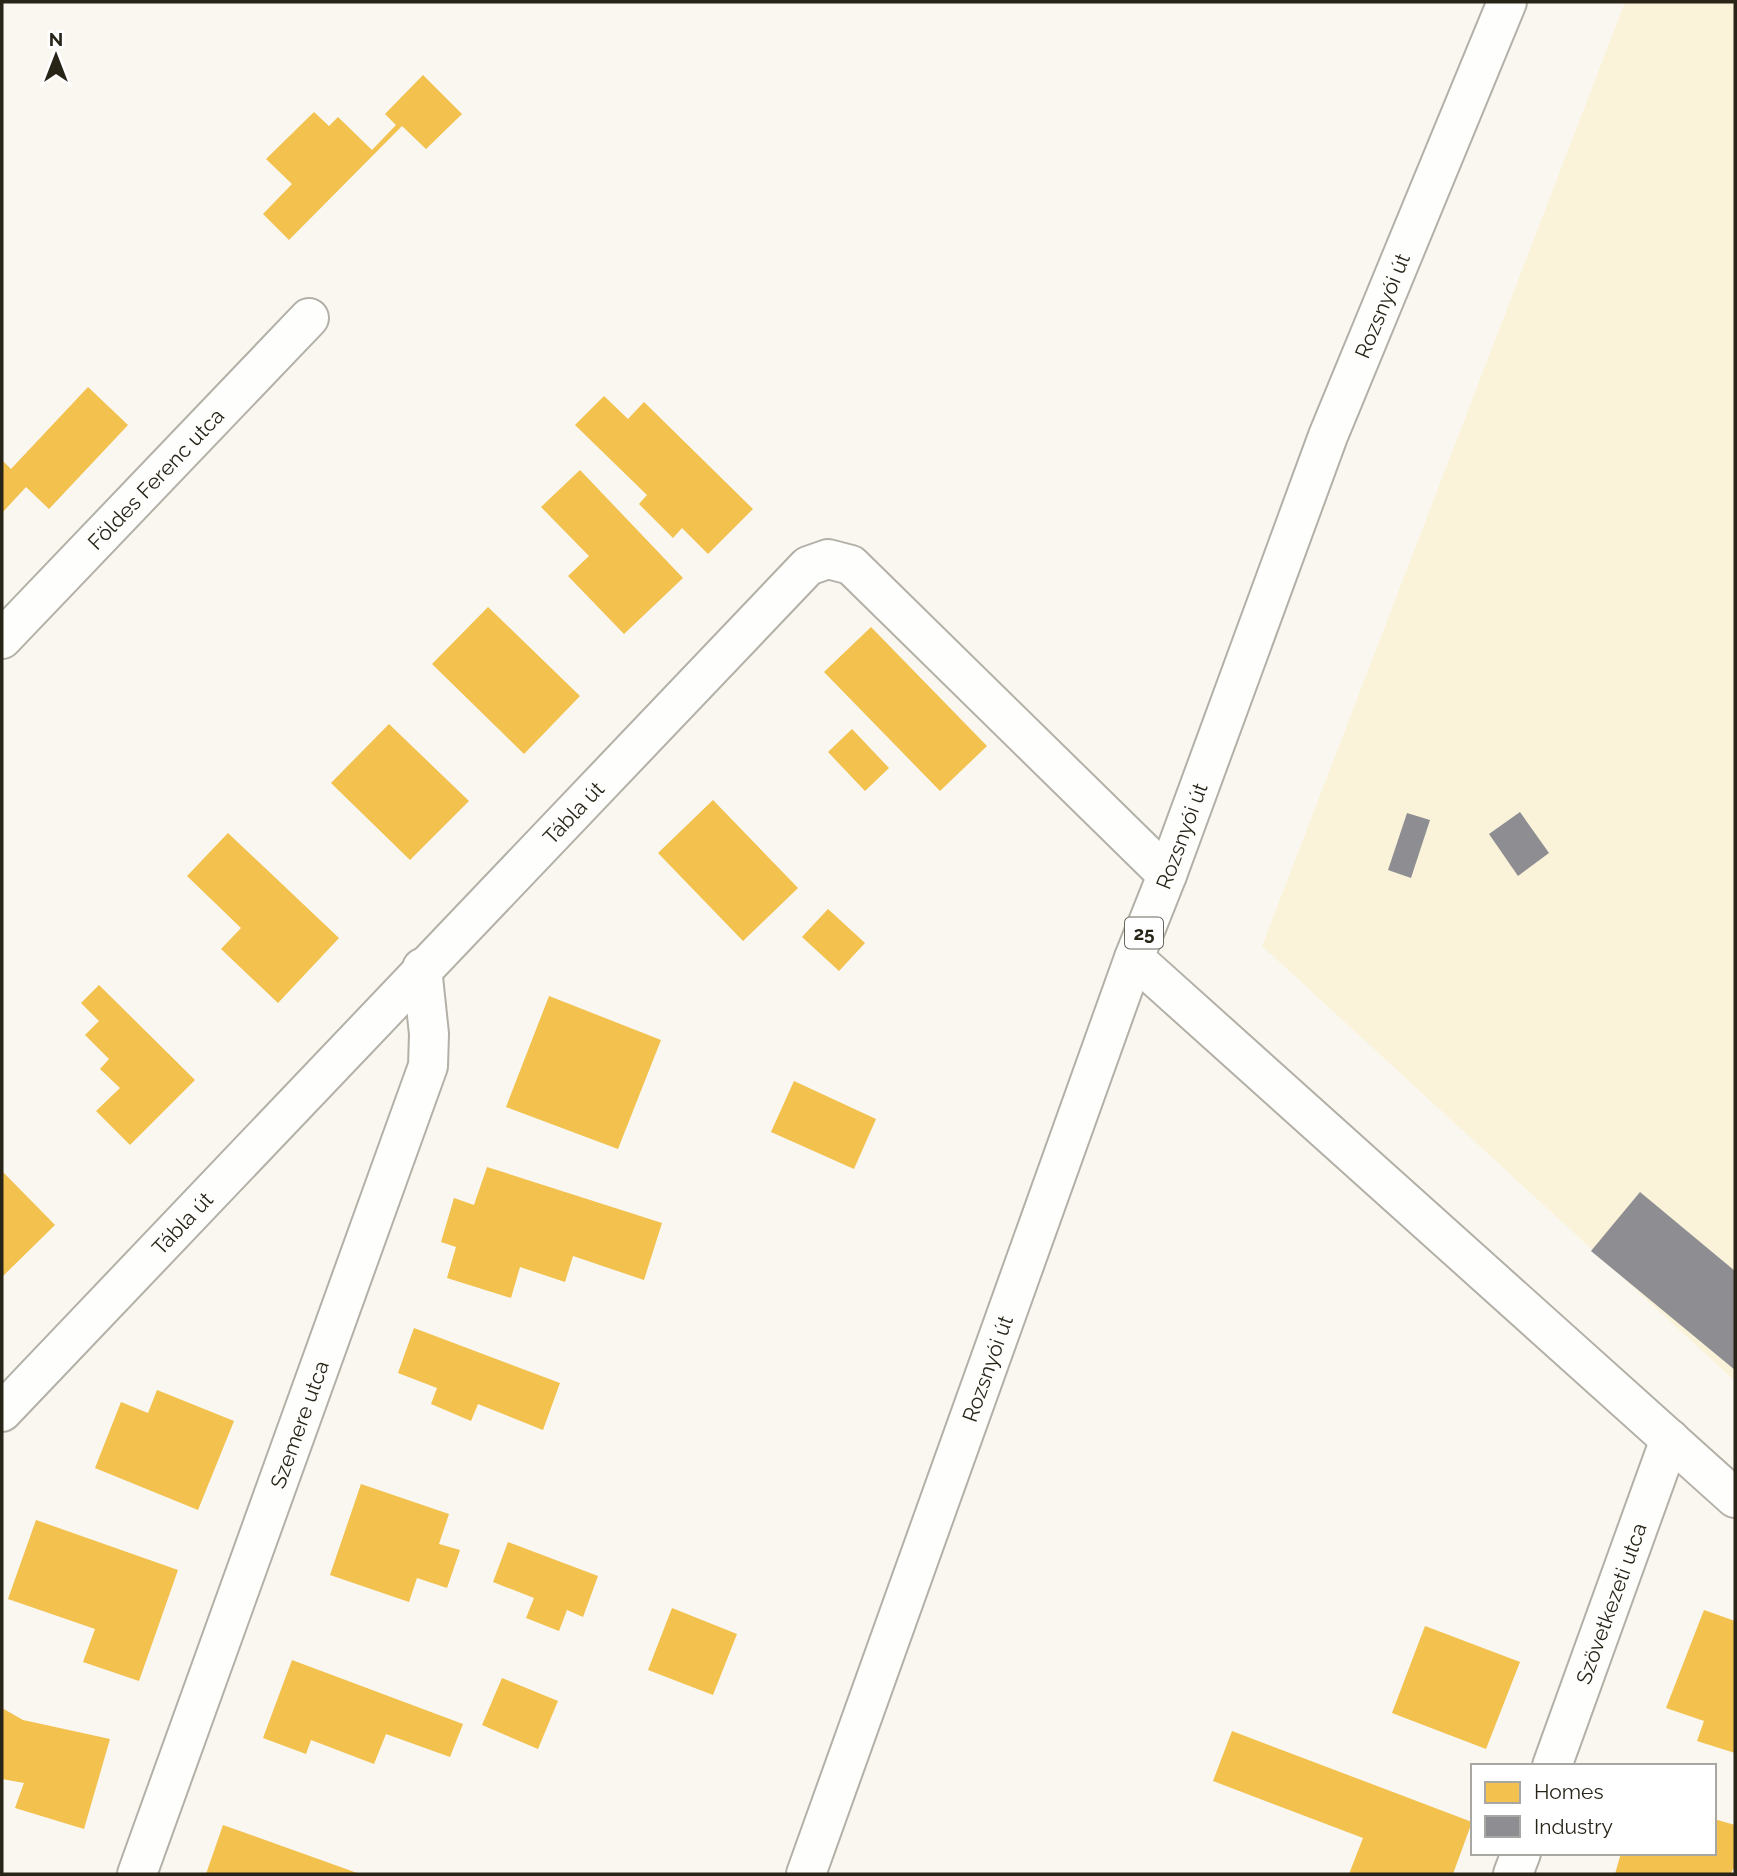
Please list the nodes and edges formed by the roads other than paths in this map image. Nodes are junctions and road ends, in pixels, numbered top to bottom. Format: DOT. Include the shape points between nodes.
graph roads {
  1 [pos="1507,2"];
  2 [pos="309,318"];
  3 [pos="2,639"];
  4 [pos="1167,874"];
  5 [pos="1134,958"];
  6 [pos="422,968"];
  7 [pos="2,1412"];
  8 [pos="1670,1439"];
  9 [pos="1735,1498"];
  10 [pos="1553,1764"];
  11 [pos="1520,1855"];
  12 [pos="137,1874"];
  13 [pos="806,1874"];
  14 [pos="1513,1874"];
  1 -- 4 [label="street, Rozsnyói út / 25" via="1328,436"];
  2 -- 3 [label="street, Földes Ferenc utca"];
  4 -- 5 [label="street, Rozsnyói út / 25"];
  4 -- 6 [label="street, Tábla út" via="851,565 828,559 808,566"];
  5 -- 8 [label="street"];
  5 -- 13 [label="street, Rozsnyói út / 25"];
  6 -- 7 [label="street, Tábla út"];
  6 -- 12 [label="street, Szemere utca" via="428,1066"];
  8 -- 9 [label="street"];
  8 -- 10 [label="street, Szövetkezeti utca"];
  11 -- 14 [label="street"];
}
